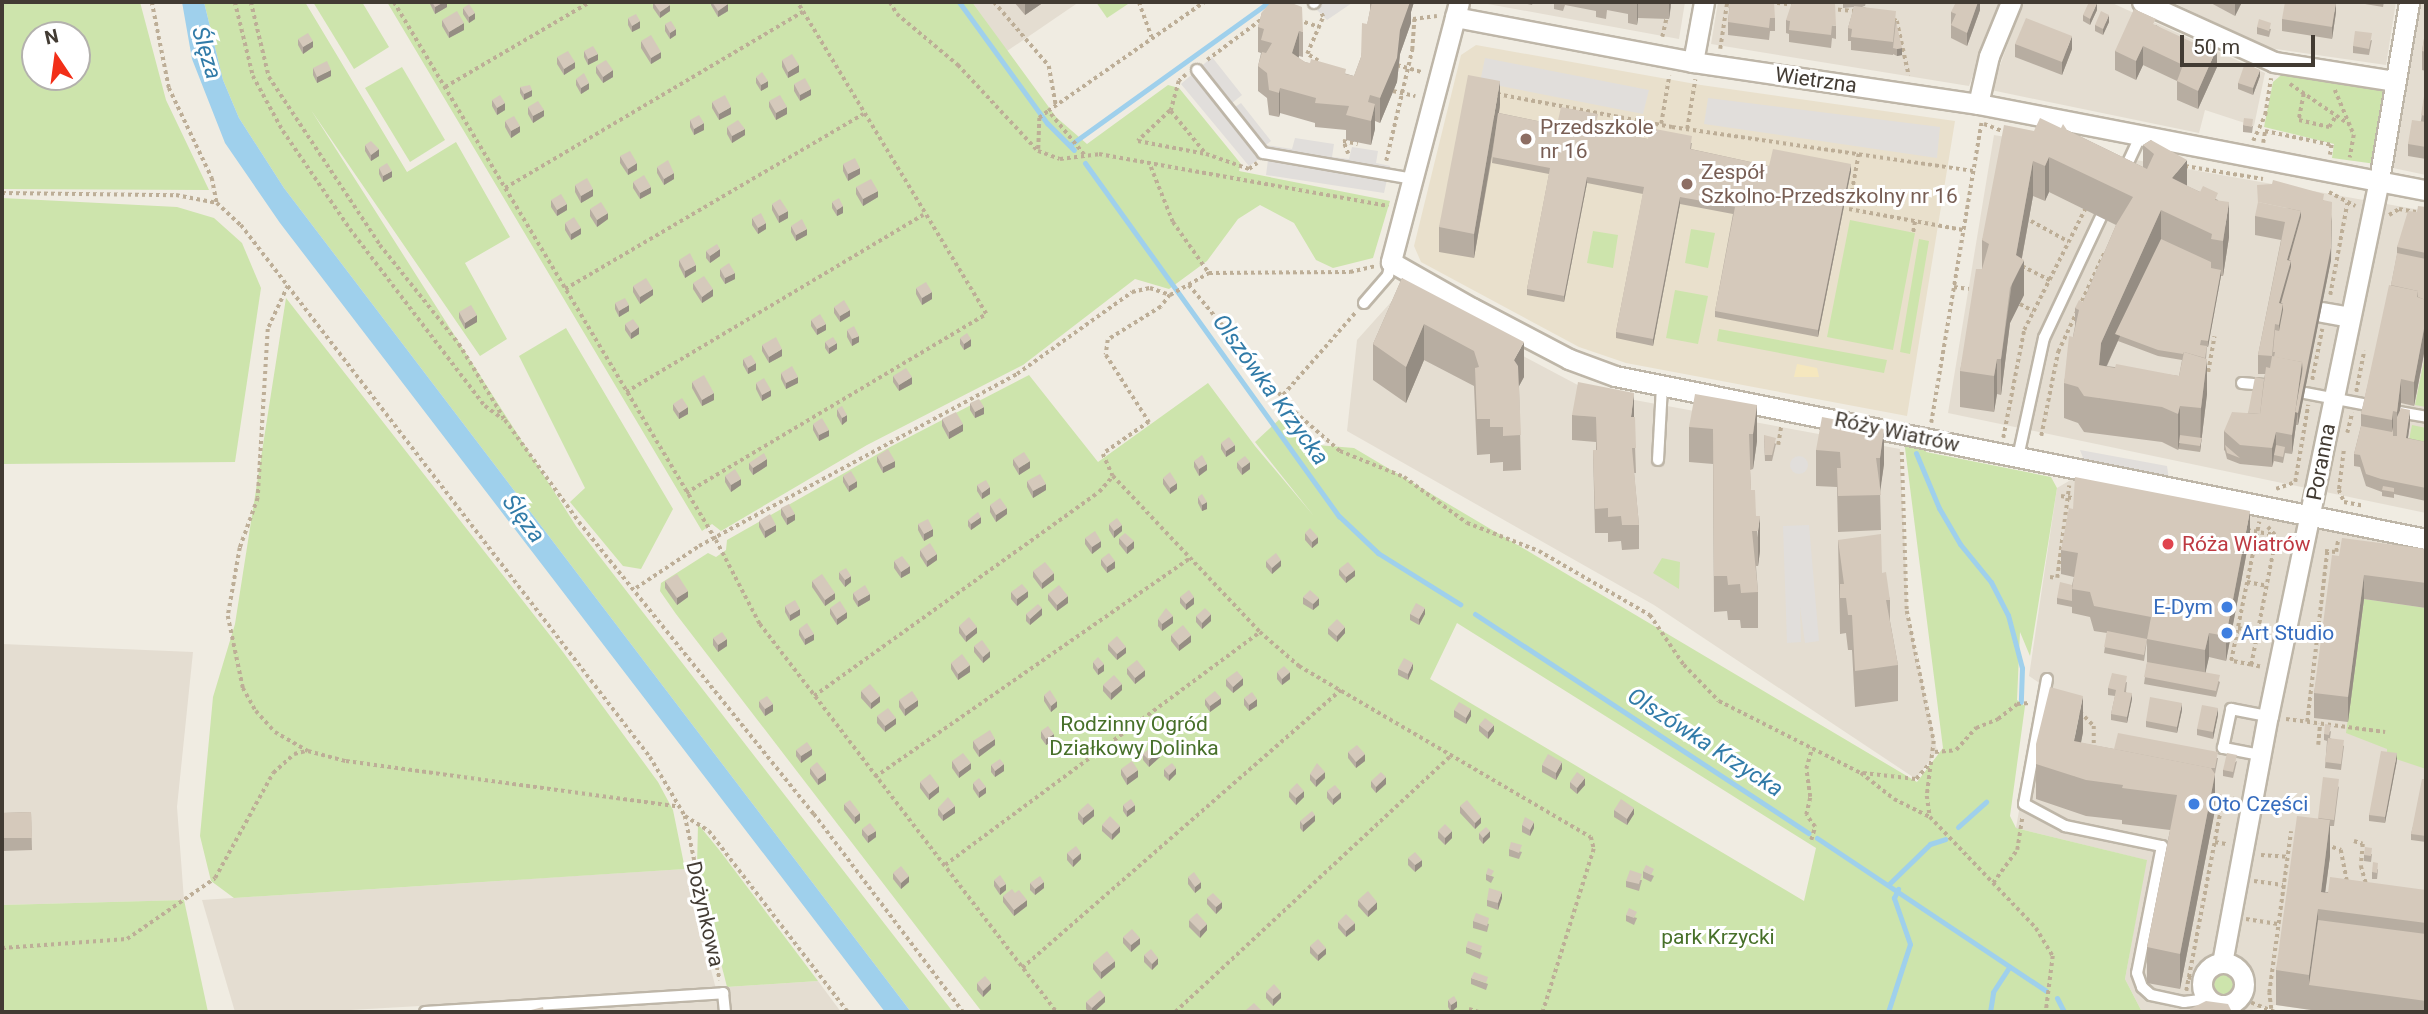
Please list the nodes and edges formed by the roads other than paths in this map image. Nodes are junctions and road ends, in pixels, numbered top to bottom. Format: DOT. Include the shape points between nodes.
graph roads {
  1 [pos="1704,2"];
  2 [pos="2011,2"];
  3 [pos="2142,2"];
  4 [pos="2409,2"];
  5 [pos="1452,11"];
  6 [pos="1196,69"];
  7 [pos="1690,74"];
  8 [pos="2396,81"];
  9 [pos="1978,115"];
  10 [pos="2140,136"];
  11 [pos="2120,178"];
  12 [pos="1413,179"];
  13 [pos="2379,180"];
  14 [pos="2426,190"];
  15 [pos="2101,217"];
  16 [pos="1391,262"];
  17 [pos="1364,303"];
  18 [pos="2325,312"];
  19 [pos="2350,317"];
  20 [pos="2242,383"];
  21 [pos="1662,385"];
  22 [pos="2269,385"];
  23 [pos="2307,393"];
  24 [pos="2333,398"];
  25 [pos="2368,405"];
  26 [pos="2399,412"];
  27 [pos="2426,417"];
  28 [pos="2018,457"];
  29 [pos="1658,460"];
  30 [pos="2310,515"];
  31 [pos="2426,539"];
  32 [pos="2048,679"];
  33 [pos="2268,716"];
  34 [pos="2260,755"];
  35 [pos="2222,963"];
  36 [pos="2199,986"];
  37 [pos="2235,1004"];
  38 [pos="425,1012"];
  39 [pos="725,1012"];
  1 -- 7 [label="street"];
  2 -- 9 [label="street" via="1989,56"];
  3 -- 8 [label="street" via="2255,56"];
  4 -- 8 [label="street, Poranna"];
  5 -- 7 [label="street, Wietrzna"];
  5 -- 12 [label="street"];
  6 -- 12 [label="lane" via="1263,153"];
  7 -- 9 [label="street, Wietrzna"];
  8 -- 13 [label="street, Poranna"];
  9 -- 10 [label="street, Wietrzna"];
  10 -- 11 [label="lane"];
  10 -- 13 [label="street, Wietrzna"];
  12 -- 16 [label="street"];
  13 -- 14 [label="street, Wietrzna"];
  13 -- 19 [label="street, Poranna"];
  15 -- 28 [label="lane" via="2044,338"];
  16 -- 17 [label="lane" via="1388,275"];
  16 -- 21 [label="street, Róży Wiatrów" via="1575,363"];
  18 -- 19 [label="street"];
  19 -- 24 [label="street, Poranna"];
  20 -- 22 [label="lane"];
  21 -- 28 [label="street, Róży Wiatrów"];
  21 -- 29 [label="lane"];
  23 -- 24 [label="lane"];
  24 -- 25 [label="lane"];
  24 -- 30 [label="street, Poranna"];
  26 -- 27 [label="lane"];
  28 -- 30 [label="street, Róży Wiatrów"];
  30 -- 31 [label="street, Róży Wiatrów"];
  30 -- 33 [label="street, Poranna"];
  32 -- 36 [label="lane" via="2024,804 2065,825 2162,846 2137,972 2151,995 2184,1002"];
  33 -- 34 [label="street, Poranna"];
  33 -- 34 [label="lane" via="2231,709 2223,748"];
  34 -- 35 [label="street, Poranna"];
  35 -- 36 [label="street" via="2207,970"];
  35 -- 37 [label="street" via="2241,973 2244,985"];
  36 -- 37 [label="street" via="2216,1005"];
  38 -- 39 [label="lane, Dożynkowa" via="723,993"];
}
